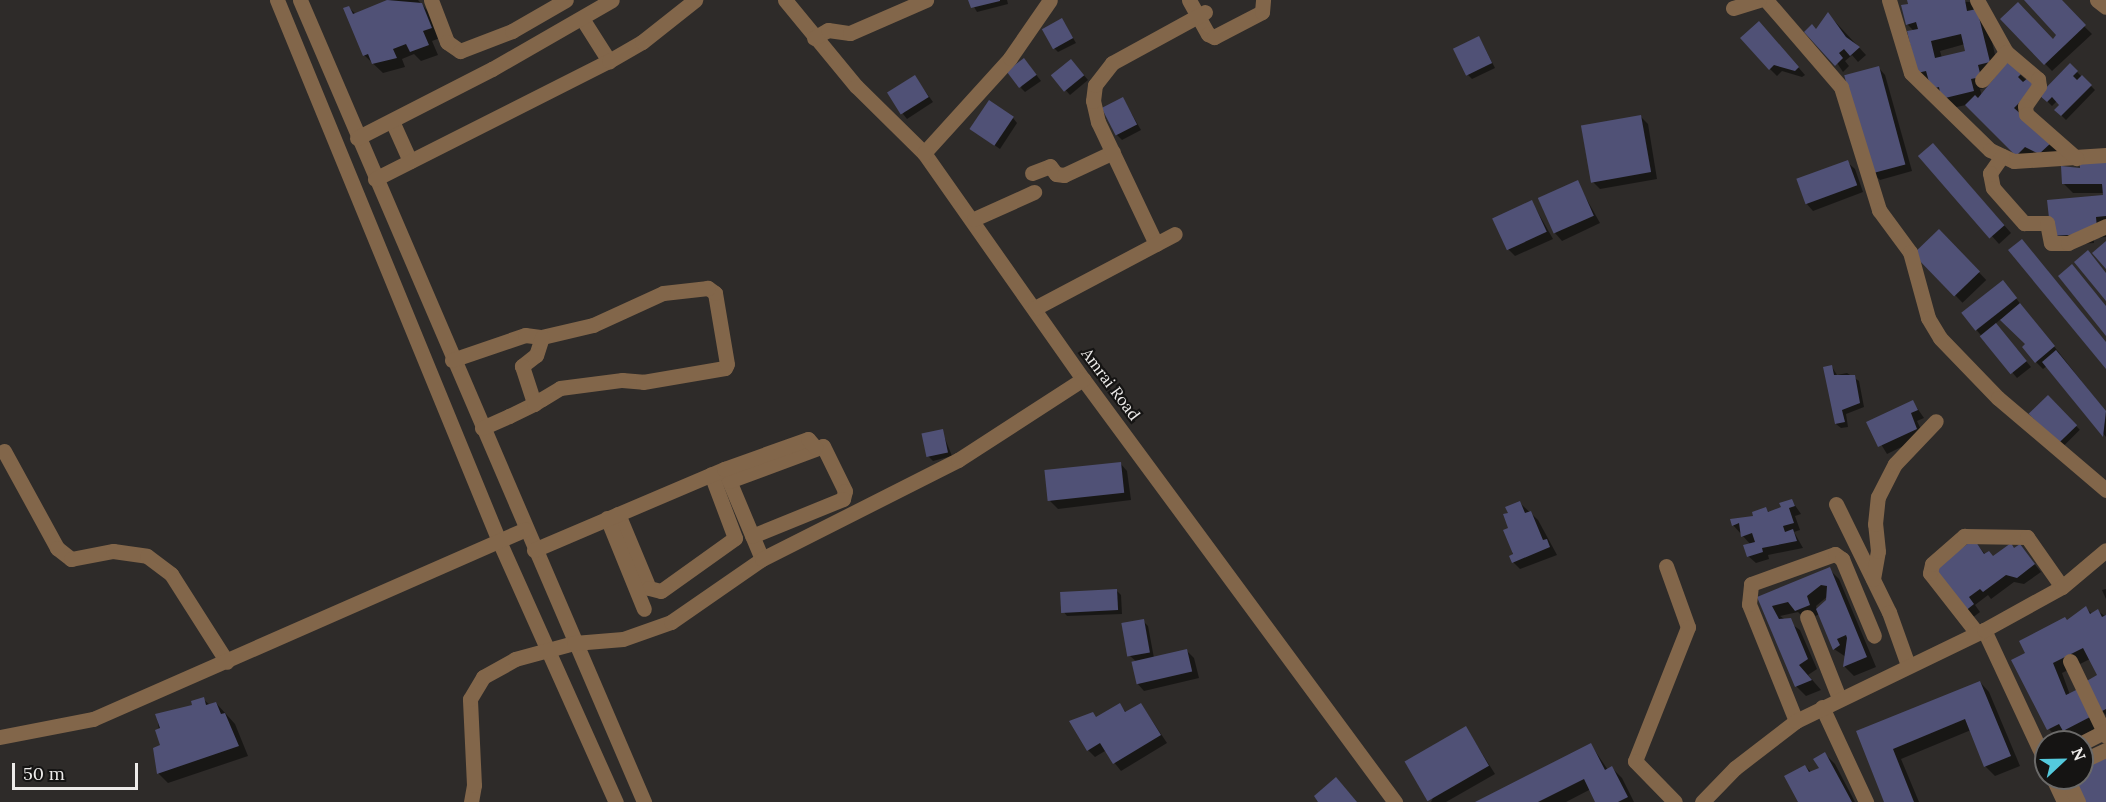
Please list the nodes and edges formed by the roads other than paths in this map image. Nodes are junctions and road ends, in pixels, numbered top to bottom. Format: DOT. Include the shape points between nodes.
graph roads {
  1 [pos="277,0"];
  2 [pos="300,0"];
  3 [pos="431,0"];
  4 [pos="612,0"];
  5 [pos="695,0"];
  6 [pos="926,0"];
  7 [pos="1050,0"];
  8 [pos="1189,0"];
  9 [pos="1263,0"];
  10 [pos="1759,0"];
  11 [pos="1766,0"];
  12 [pos="1889,0"];
  13 [pos="1977,0"];
  14 [pos="2097,0"];
  15 [pos="556,2"];
  16 [pos="785,2"];
  17 [pos="2106,7"];
  18 [pos="1732,8"];
  19 [pos="1201,14"];
  20 [pos="583,20"];
  21 [pos="814,38"];
  22 [pos="2006,52"];
  23 [pos="609,61"];
  24 [pos="1982,80"];
  25 [pos="392,121"];
  26 [pos="357,138"];
  27 [pos="1113,152"];
  28 [pos="924,153"];
  29 [pos="2002,156"];
  30 [pos="2106,156"];
  31 [pos="2076,158"];
  32 [pos="410,161"];
  33 [pos="1032,173"];
  34 [pos="375,179"];
  35 [pos="1034,192"];
  36 [pos="975,219"];
  37 [pos="2106,226"];
  38 [pos="1174,234"];
  39 [pos="1156,244"];
  40 [pos="1035,308"];
  41 [pos="542,336"];
  42 [pos="452,360"];
  43 [pos="1083,379"];
  44 [pos="534,404"];
  45 [pos="1936,421"];
  46 [pos="482,428"];
  47 [pos="1,450"];
  48 [pos="722,474"];
  49 [pos="2106,490"];
  50 [pos="1836,504"];
  51 [pos="613,516"];
  52 [pos="525,529"];
  53 [pos="753,536"];
  54 [pos="499,541"];
  55 [pos="534,550"];
  56 [pos="2106,550"];
  57 [pos="762,559"];
  58 [pos="1666,566"];
  59 [pos="1874,579"];
  60 [pos="2062,586"];
  61 [pos="644,609"];
  62 [pos="1889,612"];
  63 [pos="1807,616"];
  64 [pos="1867,621"];
  65 [pos="1981,631"];
  66 [pos="1874,636"];
  67 [pos="574,643"];
  68 [pos="550,651"];
  69 [pos="2070,661"];
  70 [pos="227,662"];
  71 [pos="1908,665"];
  72 [pos="1839,698"];
  73 [pos="1822,706"];
  74 [pos="2101,714"];
  75 [pos="1796,721"];
  76 [pos="2105,733"];
  77 [pos="0,737"];
  78 [pos="2034,737"];
  79 [pos="616,742"];
  80 [pos="592,752"];
  81 [pos="471,802"];
  82 [pos="616,802"];
  83 [pos="644,802"];
  84 [pos="1395,802"];
  85 [pos="1675,802"];
  86 [pos="1702,802"];
  87 [pos="1866,802"];
  1 -- 54 [label="street"];
  2 -- 26 [label="street"];
  3 -- 15 [label="street" via="447,42 460,51 512,31"];
  4 -- 20 [label="street"];
  5 -- 23 [label="street" via="649,37"];
  6 -- 21 [label="street" via="850,33 828,30"];
  7 -- 28 [label="street" via="1010,58"];
  8 -- 19 [label="street"];
  9 -- 19 [label="street" via="1262,12 1214,37 1208,34"];
  10 -- 18 [label="street"];
  11 -- 49 [label="street" via="1841,87 1879,210 1910,252 1929,318 1940,339 1998,398"];
  12 -- 29 [label="street" via="1911,73 1918,83 1990,150"];
  13 -- 22 [label="street"];
  14 -- 17 [label="street"];
  16 -- 21 [label="street, Amrai Road"];
  19 -- 27 [label="street" via="1104,70 1093,101"];
  20 -- 23 [label="street"];
  20 -- 25 [label="street"];
  21 -- 28 [label="street, Amrai Road"];
  22 -- 24 [label="street"];
  22 -- 31 [label="street" via="2039,81 2025,106 2026,114"];
  23 -- 32 [label="street"];
  25 -- 26 [label="street"];
  25 -- 32 [label="street"];
  26 -- 34 [label="street"];
  27 -- 33 [label="street" via="1064,175 1056,174 1050,166"];
  27 -- 39 [label="street"];
  28 -- 36 [label="street, Amrai Road"];
  29 -- 31 [label="street" via="2014,162"];
  29 -- 37 [label="street" via="1990,173 1993,188 2024,224 2047,223 2051,243 2068,243"];
  30 -- 31 [label="street"];
  32 -- 34 [label="street"];
  34 -- 42 [label="street"];
  35 -- 36 [label="street"];
  36 -- 40 [label="street, Amrai Road"];
  38 -- 39 [label="street"];
  39 -- 40 [label="street"];
  40 -- 43 [label="street, Amrai Road"];
  41 -- 42 [label="street" via="525,335"];
  41 -- 44 [label="street" via="536,355 522,366"];
  41 -- 44 [label="street" via="593,325 663,292 708,288 715,293 727,364 720,370 643,382 622,380 560,388"];
  42 -- 46 [label="street"];
  43 -- 57 [label="street" via="958,460"];
  43 -- 84 [label="street, Amrai Road"];
  44 -- 46 [label="street"];
  45 -- 59 [label="street" via="1895,464 1878,497"];
  46 -- 52 [label="street"];
  47 -- 70 [label="street" via="57,548 70,559 113,551 147,556 171,574"];
  48 -- 51 [label="street"];
  48 -- 51 [label="street" via="735,538 661,591 651,592"];
  48 -- 53 [label="street"];
  48 -- 53 [label="street" via="808,439 815,447 825,447 845,491 843,499"];
  50 -- 59 [label="street"];
  51 -- 55 [label="street"];
  51 -- 61 [label="street"];
  52 -- 54 [label="street"];
  52 -- 55 [label="street"];
  53 -- 57 [label="street"];
  54 -- 68 [label="street"];
  54 -- 70 [label="street"];
  55 -- 67 [label="street"];
  56 -- 60 [label="street"];
  57 -- 67 [label="street" via="671,622 623,639"];
  58 -- 85 [label="street" via="1688,627 1635,761"];
  59 -- 62 [label="street"];
  60 -- 65 [label="street"];
  60 -- 65 [label="street" via="2027,537 1964,536 1932,564 1930,573"];
  62 -- 64 [label="street"];
  62 -- 71 [label="street"];
  63 -- 72 [label="street"];
  64 -- 66 [label="street"];
  64 -- 75 [label="street" via="1842,559 1835,554 1751,584 1749,604"];
  65 -- 71 [label="street"];
  65 -- 78 [label="street"];
  67 -- 68 [label="street"];
  67 -- 79 [label="street"];
  68 -- 80 [label="street"];
  68 -- 81 [label="street" via="499,667 483,677 470,699 474,785"];
  69 -- 74 [label="street"];
  70 -- 77 [label="street" via="93,719"];
  71 -- 72 [label="street"];
  72 -- 73 [label="street"];
  73 -- 75 [label="street"];
  73 -- 87 [label="street"];
  74 -- 76 [label="street"];
  75 -- 86 [label="street" via="1735,768"];
  79 -- 80 [label="street"];
  79 -- 83 [label="street"];
  80 -- 82 [label="street"];
}
